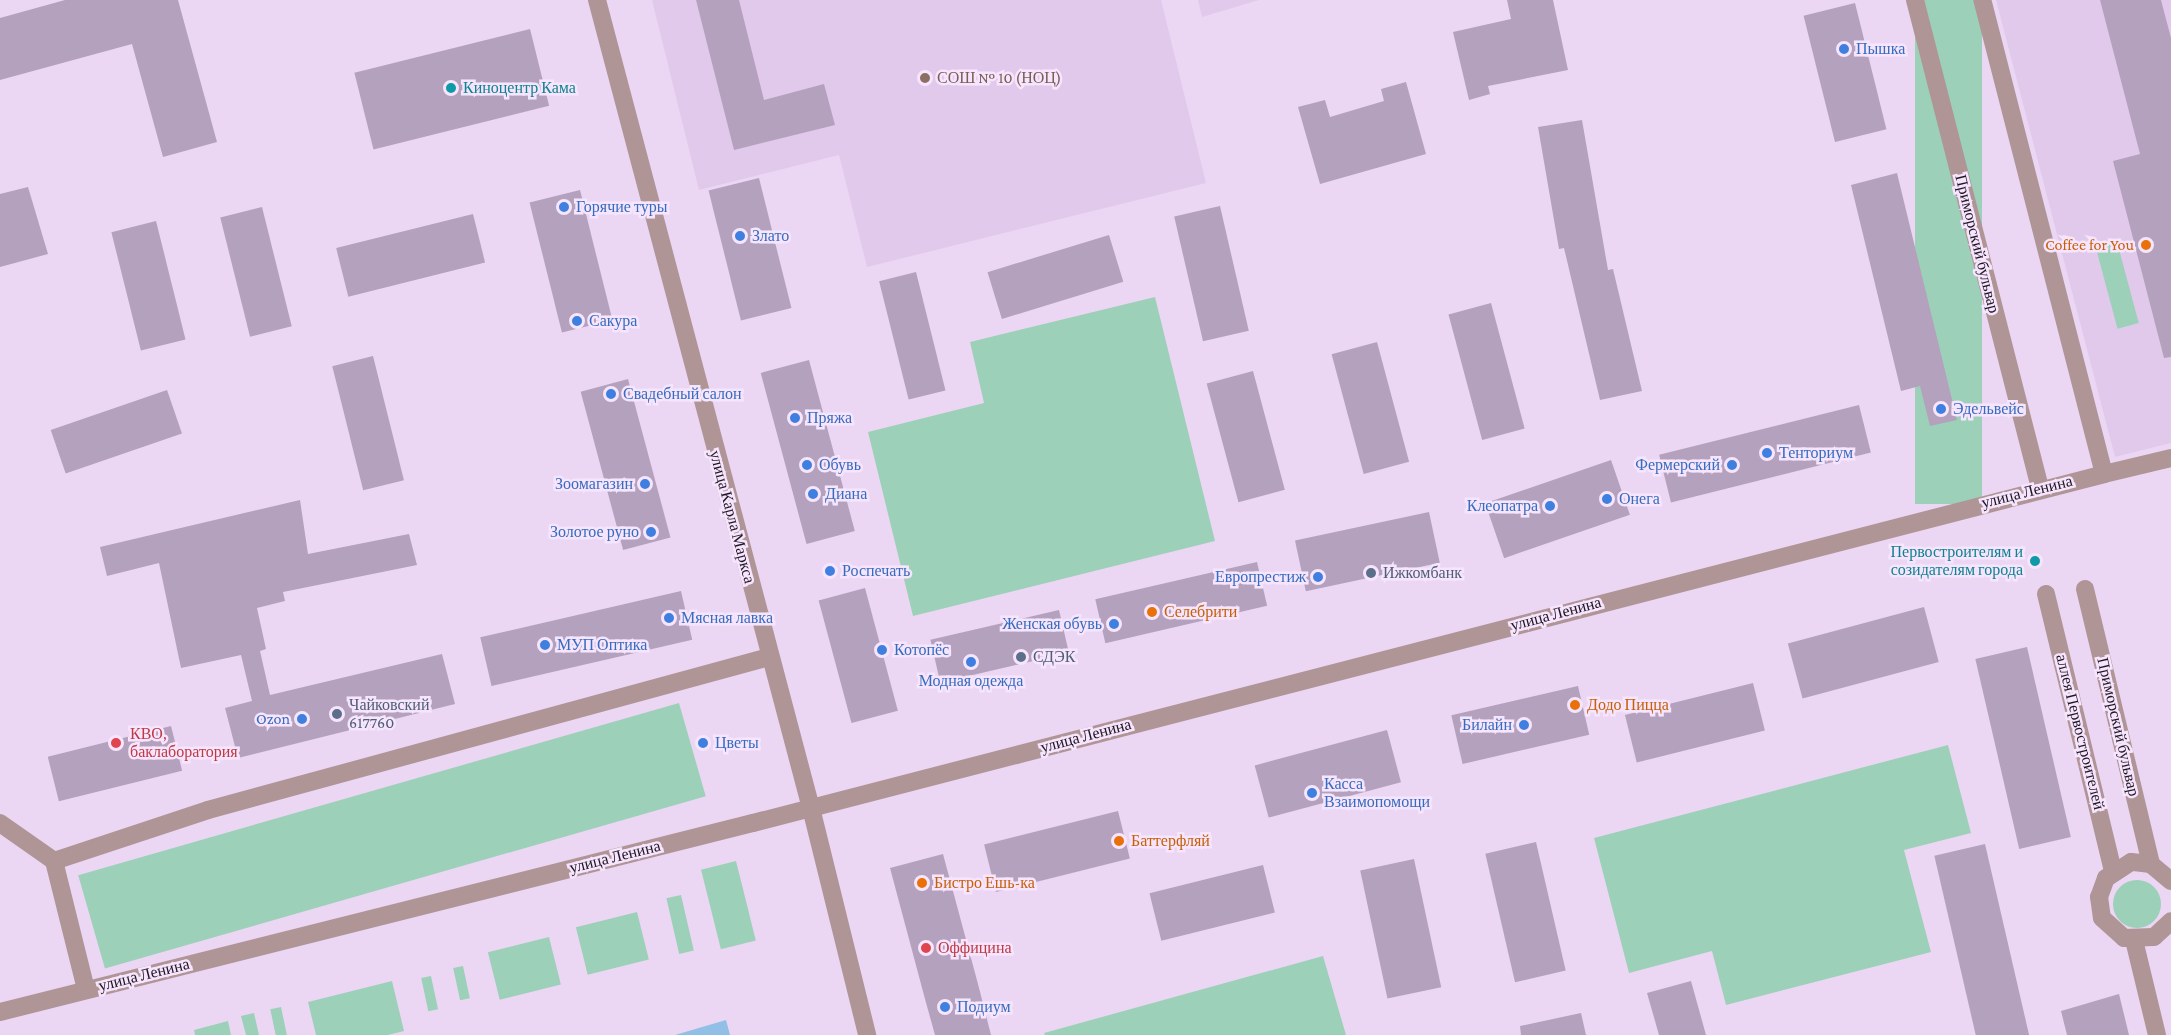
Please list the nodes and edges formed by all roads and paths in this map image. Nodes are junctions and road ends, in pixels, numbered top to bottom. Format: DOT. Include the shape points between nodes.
graph roads {
  1 [pos="597,0"];
  2 [pos="1915,0"];
  3 [pos="1982,0"];
  4 [pos="2171,458"];
  5 [pos="2104,474"];
  6 [pos="2040,488"];
  7 [pos="2085,589"];
  8 [pos="2046,594"];
  9 [pos="769,657"];
  10 [pos="811,808"];
  11 [pos="0,823"];
  12 [pos="54,861"];
  13 [pos="2151,864"];
  14 [pos="2113,871"];
  15 [pos="2171,881"];
  16 [pos="2171,923"];
  17 [pos="2134,940"];
  18 [pos="86,989"];
  19 [pos="0,1012"];
  20 [pos="867,1035"];
  21 [pos="2157,1035"];
  1 -- 9 [label="street, улица Карла Маркса"];
  2 -- 6 [label="street, Приморский бульвар"];
  3 -- 5 [label="street"];
  4 -- 5 [label="street, улица Ленина"];
  5 -- 6 [label="street, улица Ленина"];
  6 -- 10 [label="street, улица Ленина"];
  7 -- 13 [label="street, Приморский бульвар"];
  8 -- 14 [label="street, аллея Первостроителей"];
  9 -- 10 [label="street, улица Карла Маркса"];
  9 -- 12 [label="street" via="208,810"];
  10 -- 18 [label="street, улица Ленина"];
  10 -- 20 [label="street, улица Карла Маркса"];
  11 -- 12 [label="street"];
  12 -- 18 [label="street"];
  13 -- 14 [label="street" via="2131,862"];
  13 -- 15 [label="street"];
  14 -- 17 [label="street" via="2101,887 2099,908 2108,927"];
  16 -- 17 [label="street" via="2154,936"];
  17 -- 21 [label="street"];
  18 -- 19 [label="street, улица Ленина"];
}
